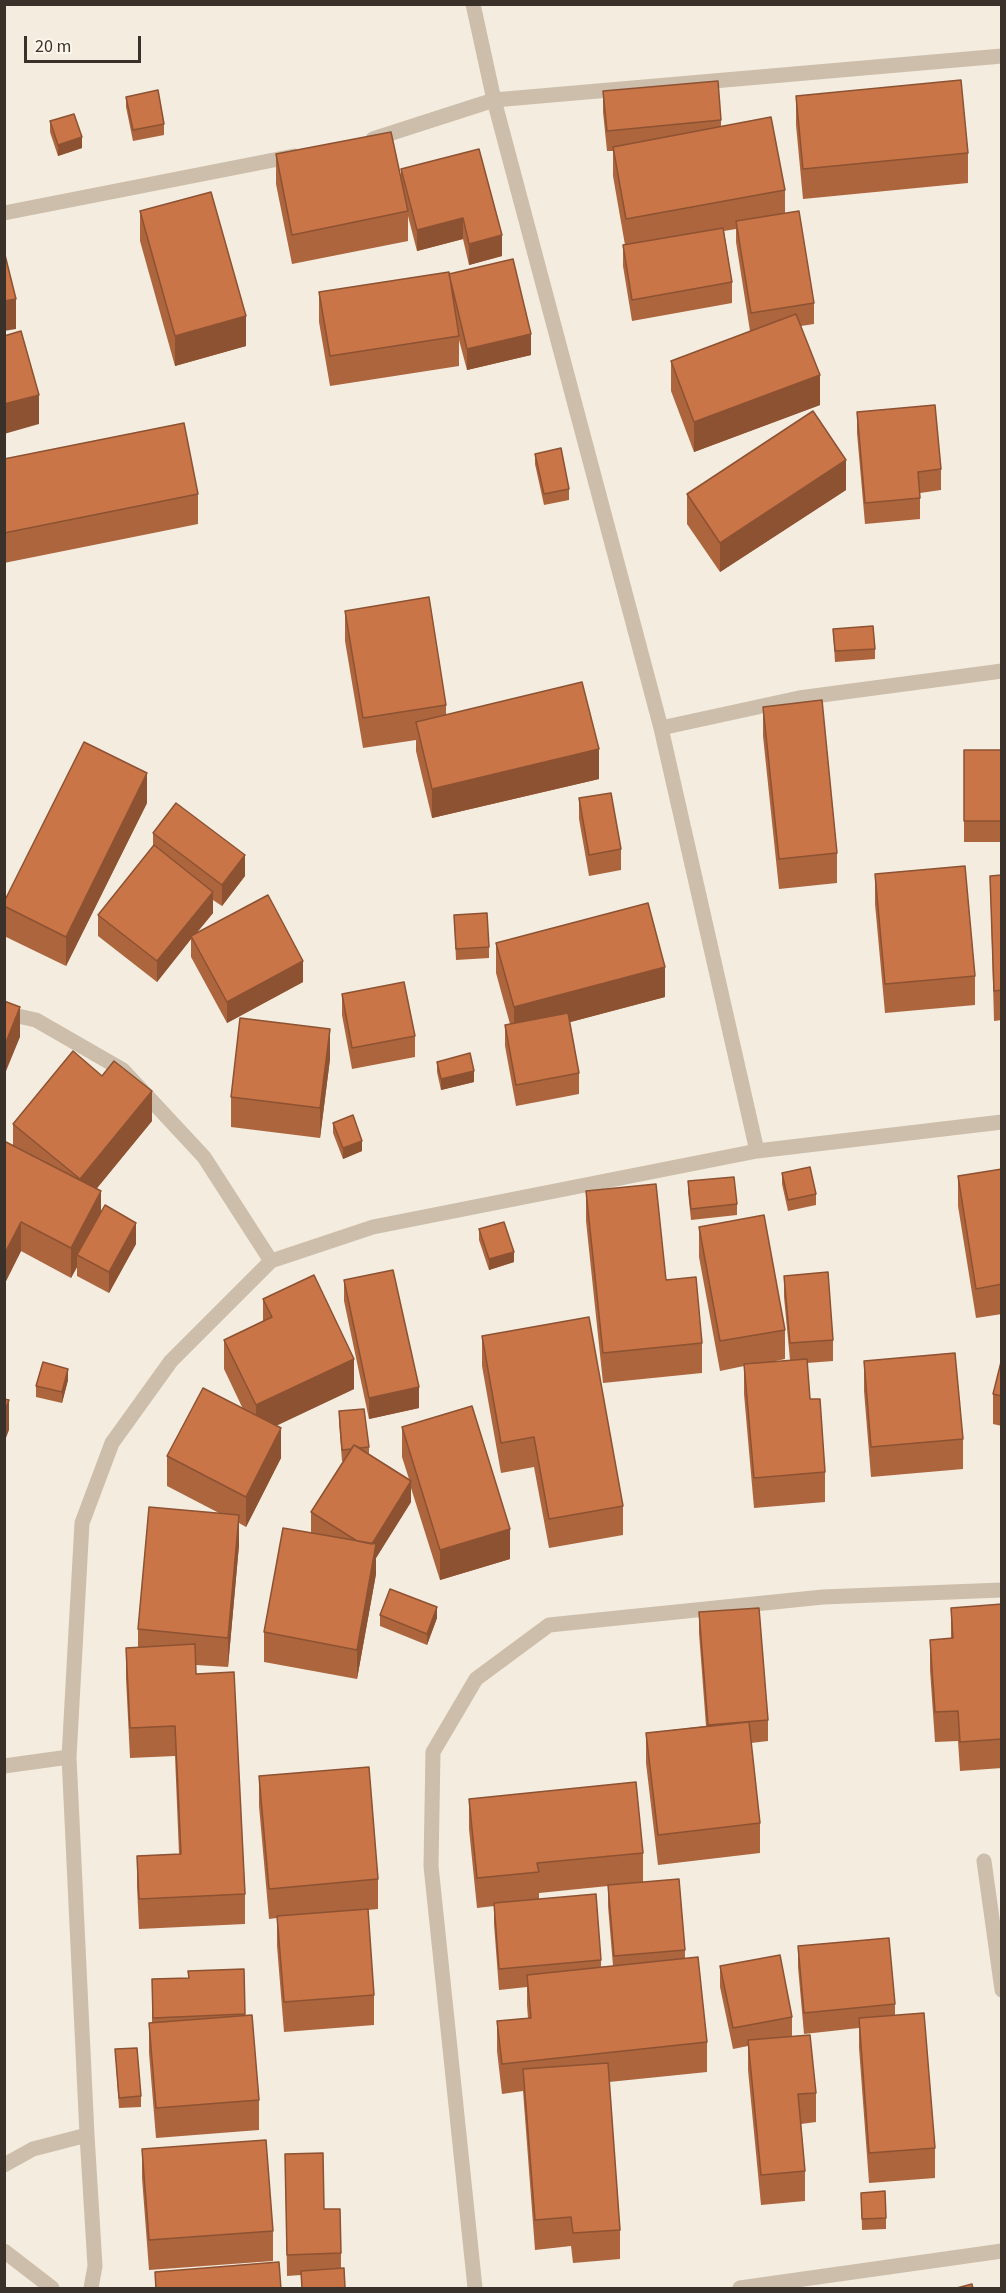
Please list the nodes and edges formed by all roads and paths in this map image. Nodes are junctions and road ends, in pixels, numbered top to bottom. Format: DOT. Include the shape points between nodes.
graph roads {
  1 [pos="473,4"];
  2 [pos="1002,56"];
  3 [pos="494,100"];
  4 [pos="354,144"];
  5 [pos="308,153"];
  6 [pos="4,213"];
  7 [pos="1002,670"];
  8 [pos="661,728"];
  9 [pos="4,1013"];
  10 [pos="1002,1122"];
  11 [pos="757,1151"];
  12 [pos="271,1261"];
  13 [pos="1002,1590"];
  14 [pos="69,1757"];
  15 [pos="4,1766"];
  16 [pos="984,1861"];
  17 [pos="1002,1990"];
  18 [pos="87,2135"];
  19 [pos="4,2165"];
  20 [pos="4,2251"];
  21 [pos="1002,2251"];
  22 [pos="52,2289"];
  23 [pos="91,2289"];
  24 [pos="475,2289"];
  25 [pos="740,2289"];
  1 -- 3 [label="street"];
  2 -- 3 [label="street"];
  3 -- 4 [label="street"];
  3 -- 8 [label="street"];
  5 -- 6 [label="street"];
  7 -- 8 [label="street" via="799,698"];
  8 -- 11 [label="street"];
  9 -- 12 [label="street" via="36,1020 123,1070 204,1157"];
  10 -- 11 [label="street"];
  11 -- 12 [label="street" via="373,1227"];
  12 -- 14 [label="street" via="171,1361 112,1443 82,1523"];
  13 -- 24 [label="street" via="823,1597 549,1625 476,1679 433,1752 431,1866"];
  14 -- 15 [label="street"];
  14 -- 18 [label="street"];
  16 -- 17 [label="street"];
  18 -- 19 [label="street" via="33,2149"];
  18 -- 23 [label="street" via="95,2266"];
  20 -- 22 [label="street"];
  21 -- 25 [label="street"];
}
